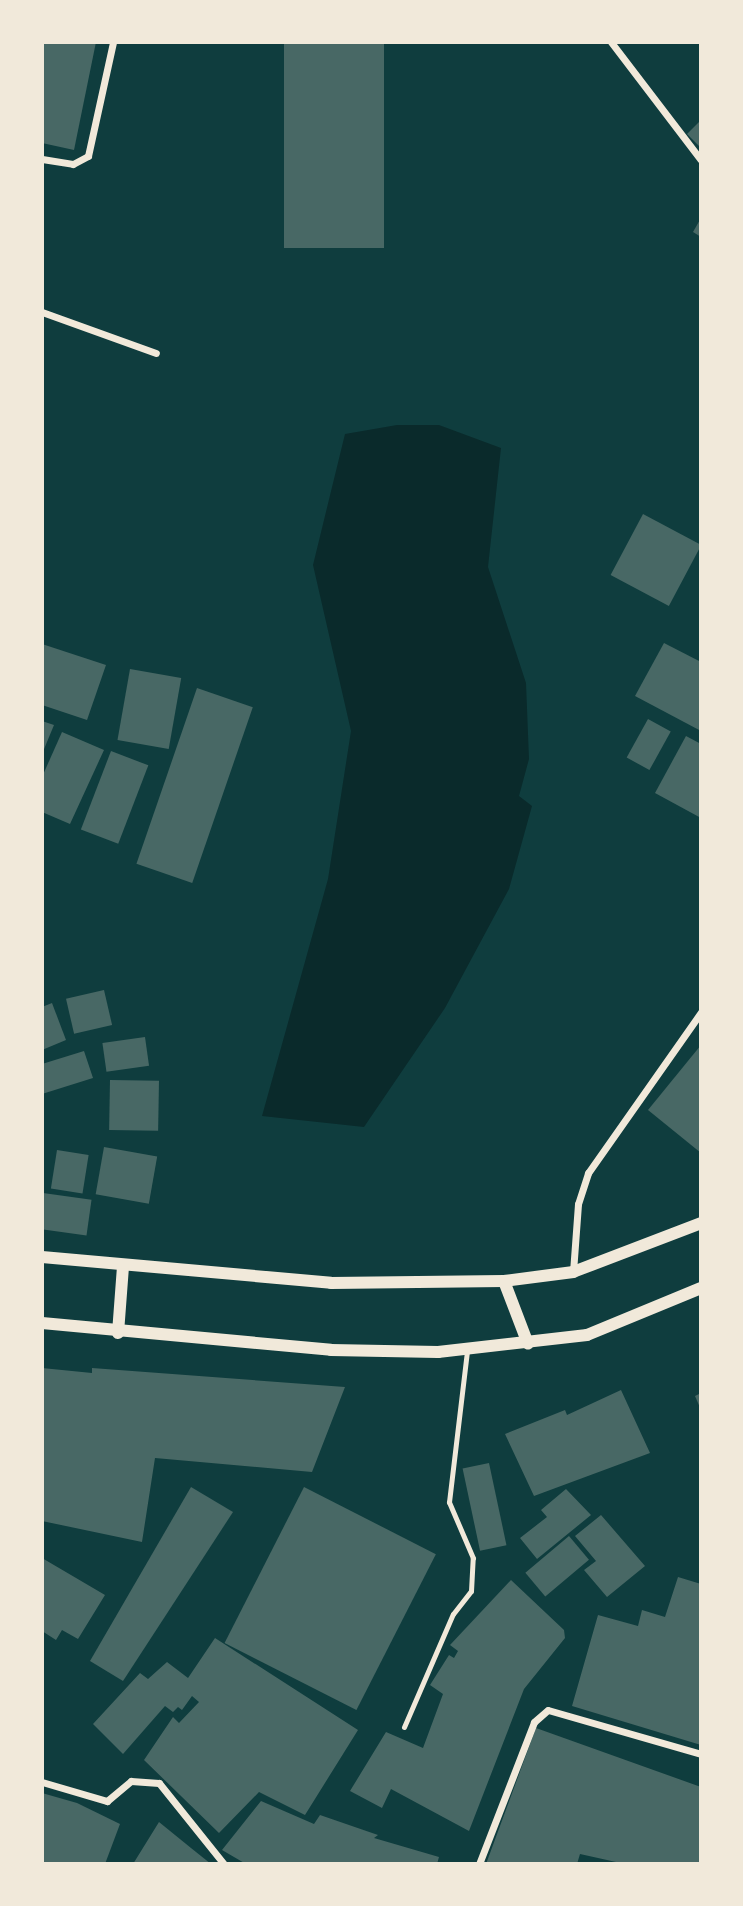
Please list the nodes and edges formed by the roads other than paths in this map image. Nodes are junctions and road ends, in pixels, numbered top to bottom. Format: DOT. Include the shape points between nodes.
graph roads {
  1 [pos="113,42"];
  2 [pos="611,42"];
  3 [pos="42,159"];
  4 [pos="701,160"];
  5 [pos="42,312"];
  6 [pos="156,354"];
  7 [pos="701,1012"];
  8 [pos="701,1223"];
  9 [pos="42,1257"];
  10 [pos="123,1266"];
  11 [pos="573,1272"];
  12 [pos="504,1281"];
  13 [pos="701,1288"];
  14 [pos="42,1323"];
  15 [pos="118,1333"];
  16 [pos="528,1344"];
  17 [pos="468,1350"];
  18 [pos="404,1727"];
  19 [pos="701,1754"];
  20 [pos="42,1782"];
  21 [pos="224,1864"];
  22 [pos="479,1864"];
  1 -- 3 [label="street" via="88,156 73,164"];
  2 -- 4 [label="street"];
  5 -- 6 [label="street"];
  7 -- 11 [label="street" via="588,1174 578,1204"];
  8 -- 11 [label="street"];
  9 -- 10 [label="street"];
  10 -- 12 [label="street" via="331,1283"];
  10 -- 15 [label="street"];
  11 -- 12 [label="street"];
  12 -- 16 [label="street"];
  13 -- 16 [label="street" via="587,1335"];
  14 -- 15 [label="street"];
  15 -- 17 [label="street" via="331,1350"];
  16 -- 17 [label="street"];
  17 -- 18 [label="lane" via="449,1502 473,1558 471,1591 453,1614"];
  19 -- 22 [label="street" via="548,1710 534,1722"];
  20 -- 21 [label="street" via="107,1801 131,1781 159,1783"];
}
